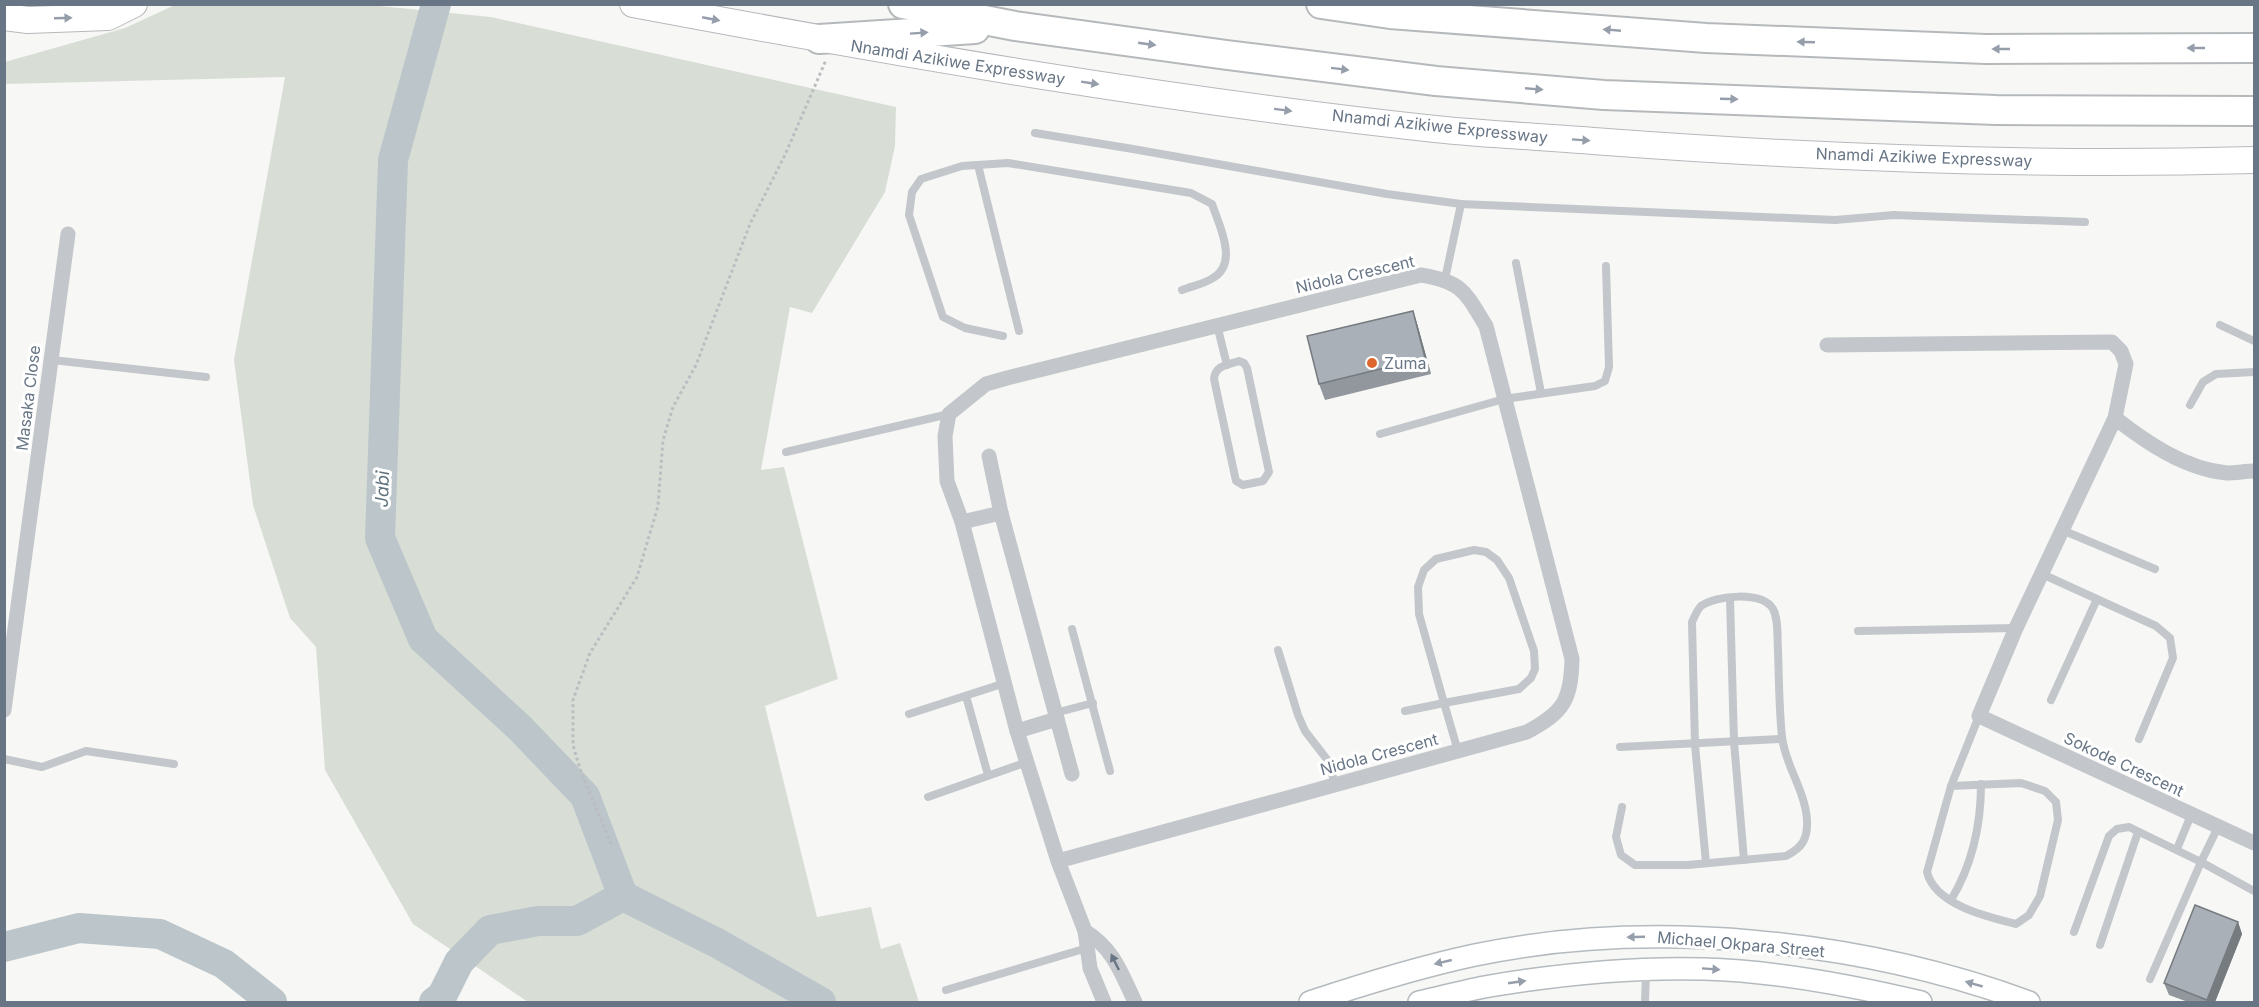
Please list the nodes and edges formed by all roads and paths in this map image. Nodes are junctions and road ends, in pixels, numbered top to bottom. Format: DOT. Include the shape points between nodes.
graph roads {
  1 [pos="134,4"];
  2 [pos="633,4"];
  3 [pos="903,4"];
  4 [pos="1321,4"];
  5 [pos="1379,9"];
  6 [pos="4,17"];
  7 [pos="1016,26"];
  8 [pos="827,41"];
  9 [pos="2254,48"];
  10 [pos="2254,111"];
  11 [pos="1035,134"];
  12 [pos="2254,160"];
  13 [pos="978,165"];
  14 [pos="1461,204"];
  15 [pos="2085,222"];
  16 [pos="68,234"];
  17 [pos="1516,263"];
  18 [pos="1606,266"];
  19 [pos="1445,279"];
  20 [pos="1182,290"];
  21 [pos="1217,325"];
  22 [pos="2220,325"];
  23 [pos="1019,331"];
  24 [pos="1003,336"];
  25 [pos="2254,342"];
  26 [pos="1827,345"];
  27 [pos="51,360"];
  28 [pos="1227,365"];
  29 [pos="2254,372"];
  30 [pos="206,377"];
  31 [pos="1541,393"];
  32 [pos="1504,399"];
  33 [pos="2190,405"];
  34 [pos="949,414"];
  35 [pos="2115,418"];
  36 [pos="1380,434"];
  37 [pos="786,452"];
  38 [pos="989,456"];
  39 [pos="2254,471"];
  40 [pos="1001,513"];
  41 [pos="962,522"];
  42 [pos="2062,530"];
  43 [pos="2155,569"];
  44 [pos="2042,574"];
  45 [pos="1730,598"];
  46 [pos="2097,599"];
  47 [pos="2016,627"];
  48 [pos="1072,629"];
  49 [pos="1858,631"];
  50 [pos="1278,650"];
  51 [pos="1005,684"];
  52 [pos="966,696"];
  53 [pos="2051,700"];
  54 [pos="1093,703"];
  55 [pos="1444,703"];
  56 [pos="4,710"];
  57 [pos="1405,711"];
  58 [pos="909,714"];
  59 [pos="1056,716"];
  60 [pos="1979,716"];
  61 [pos="1017,731"];
  62 [pos="1782,739"];
  63 [pos="2139,739"];
  64 [pos="1734,742"];
  65 [pos="1695,745"];
  66 [pos="1620,747"];
  67 [pos="1458,751"];
  68 [pos="4,759"];
  69 [pos="1027,762"];
  70 [pos="174,764"];
  71 [pos="1110,771"];
  72 [pos="1072,774"];
  73 [pos="988,775"];
  74 [pos="1981,784"];
  75 [pos="1335,785"];
  76 [pos="1951,786"];
  77 [pos="928,797"];
  78 [pos="1622,807"];
  79 [pos="2191,814"];
  80 [pos="2218,827"];
  81 [pos="2138,832"];
  82 [pos="2254,843"];
  83 [pos="611,844"];
  84 [pos="2176,849"];
  85 [pos="1744,860"];
  86 [pos="1058,861"];
  87 [pos="2201,862"];
  88 [pos="1706,863"];
  89 [pos="2254,891"];
  90 [pos="1951,900"];
  91 [pos="1085,931"];
  92 [pos="2074,932"];
  93 [pos="2100,945"];
  94 [pos="1087,948"];
  95 [pos="1646,969"];
  96 [pos="2150,979"];
  97 [pos="945,990"];
  98 [pos="1104,1002"];
  99 [pos="1135,1002"];
  100 [pos="1310,1002"];
  101 [pos="1419,1002"];
  102 [pos="1645,1002"];
  103 [pos="1921,1002"];
  104 [pos="2029,1002"];
  6 -- 1 [label="highway, one-way" via="108,17"];
  2 -- 8 [label="highway, Nnamdi Azikiwe Expressway, one-way"];
  3 -- 7 [label="highway"];
  4 -- 5 [label="highway"];
  9 -- 5 [label="highway, one-way" via="1986,49 1706,38"];
  8 -- 7 [label="highway, one-way"];
  7 -- 10 [label="highway, one-way" via="1436,81 1604,95 1996,110"];
  8 -- 12 [label="highway, Nnamdi Azikiwe Expressway, one-way" via="1171,96 1437,129 1710,149 1993,161"];
  8 -- 83 [label="path" via="785,155 750,224 696,365 673,407 663,440 658,506 638,577 590,653 573,700 573,745"];
  11 -- 14 [label="lane"];
  13 -- 20 [label="lane" via="1008,163 1191,193 1212,204 1226,244 1225,266 1215,278"];
  13 -- 23 [label="lane"];
  13 -- 24 [label="lane" via="962,166 921,180 912,192 909,215 943,317 965,328"];
  14 -- 15 [label="lane" via="1835,220 1894,215"];
  14 -- 19 [label="lane"];
  16 -- 27 [label="street, Masaka Close"];
  17 -- 31 [label="lane"];
  18 -- 31 [label="lane" via="1609,367 1605,381 1595,386"];
  19 -- 21 [label="street, Nidola Crescent" via="1421,275"];
  19 -- 32 [label="street, Nidola Crescent" via="1465,290 1486,326"];
  21 -- 28 [label="lane"];
  21 -- 34 [label="street, Nidola Crescent" via="986,384"];
  22 -- 25 [label="lane"];
  26 -- 35 [label="street" via="2112,342 2126,364"];
  27 -- 30 [label="lane"];
  27 -- 56 [label="street, Masaka Close"];
  28 -- 28 [label="lane" via="1215,372 1214,379 1236,481 1243,485 1263,481 1269,472 1247,368 1239,362"];
  29 -- 33 [label="lane" via="2216,374 2203,382"];
  31 -- 32 [label="lane"];
  32 -- 36 [label="lane"];
  32 -- 67 [label="street, Nidola Crescent" via="1572,659 1571,686 1564,704 1543,723 1527,732"];
  34 -- 37 [label="lane"];
  34 -- 41 [label="street" via="945,436 947,481"];
  35 -- 39 [label="street" via="2145,441 2189,464 2226,472"];
  35 -- 42 [label="street"];
  38 -- 40 [label="street"];
  40 -- 41 [label="street"];
  40 -- 59 [label="street"];
  41 -- 51 [label="street"];
  42 -- 43 [label="lane"];
  42 -- 44 [label="street"];
  44 -- 46 [label="lane"];
  44 -- 47 [label="street"];
  45 -- 62 [label="lane" via="1754,597 1769,604 1774,612"];
  45 -- 64 [label="lane"];
  45 -- 65 [label="lane" via="1712,600 1699,607 1692,622"];
  46 -- 53 [label="lane"];
  46 -- 63 [label="lane" via="2156,626 2170,638 2174,658"];
  47 -- 49 [label="lane"];
  47 -- 60 [label="street"];
  48 -- 54 [label="lane"];
  50 -- 75 [label="lane" via="1298,715 1329,762"];
  51 -- 52 [label="lane"];
  51 -- 61 [label="street"];
  52 -- 58 [label="lane"];
  52 -- 73 [label="lane"];
  54 -- 59 [label="lane"];
  54 -- 71 [label="lane"];
  55 -- 55 [label="lane" via="1519,689 1535,669 1534,651 1509,578 1486,552 1474,550 1436,558 1424,570 1418,587 1419,614"];
  55 -- 57 [label="lane"];
  55 -- 67 [label="lane"];
  59 -- 61 [label="street"];
  59 -- 72 [label="street"];
  60 -- 76 [label="lane"];
  60 -- 79 [label="street, Sokode Crescent"];
  61 -- 69 [label="street"];
  62 -- 64 [label="lane"];
  62 -- 85 [label="lane" via="1800,787 1807,820 1805,838 1799,849 1786,856"];
  64 -- 65 [label="lane"];
  64 -- 85 [label="lane"];
  65 -- 66 [label="lane"];
  65 -- 88 [label="lane"];
  67 -- 75 [label="street, Nidola Crescent"];
  68 -- 70 [label="lane" via="42,767 86,752"];
  69 -- 73 [label="lane"];
  69 -- 86 [label="street"];
  73 -- 77 [label="lane"];
  74 -- 76 [label="lane"];
  74 -- 90 [label="lane" via="1981,808 1971,858"];
  74 -- 90 [label="lane" via="2021,783 2045,790 2056,802 2058,820 2040,896 2030,915 2016,924 1979,914"];
  75 -- 86 [label="street, Nidola Crescent"];
  76 -- 90 [label="lane" via="1927,873 1929,882"];
  78 -- 88 [label="lane" via="1616,837 1621,855 1635,865"];
  79 -- 80 [label="street, Sokode Crescent"];
  79 -- 84 [label="lane"];
  80 -- 82 [label="street, Sokode Crescent"];
  80 -- 87 [label="lane"];
  81 -- 84 [label="lane"];
  81 -- 92 [label="lane" via="2129,827 2117,828 2109,836"];
  81 -- 93 [label="lane"];
  84 -- 87 [label="lane"];
  85 -- 88 [label="lane"];
  86 -- 91 [label="street"];
  87 -- 89 [label="lane"];
  87 -- 96 [label="lane"];
  91 -- 94 [label="street"];
  99 -- 91 [label="street, one-way" via="1110,951"];
  94 -- 97 [label="lane"];
  94 -- 98 [label="street" via="1090,968"];
  101 -- 95 [label="main road, Michael Okpara Street, one-way" via="1549,977"];
  95 -- 102 [label="lane"];
  95 -- 103 [label="main road, Michael Okpara Street, one-way" via="1764,974 1865,988"];
  104 -- 100 [label="main road, Michael Okpara Street, one-way" via="1939,974 1831,951 1698,938 1643,937 1588,939 1477,954"];
}
